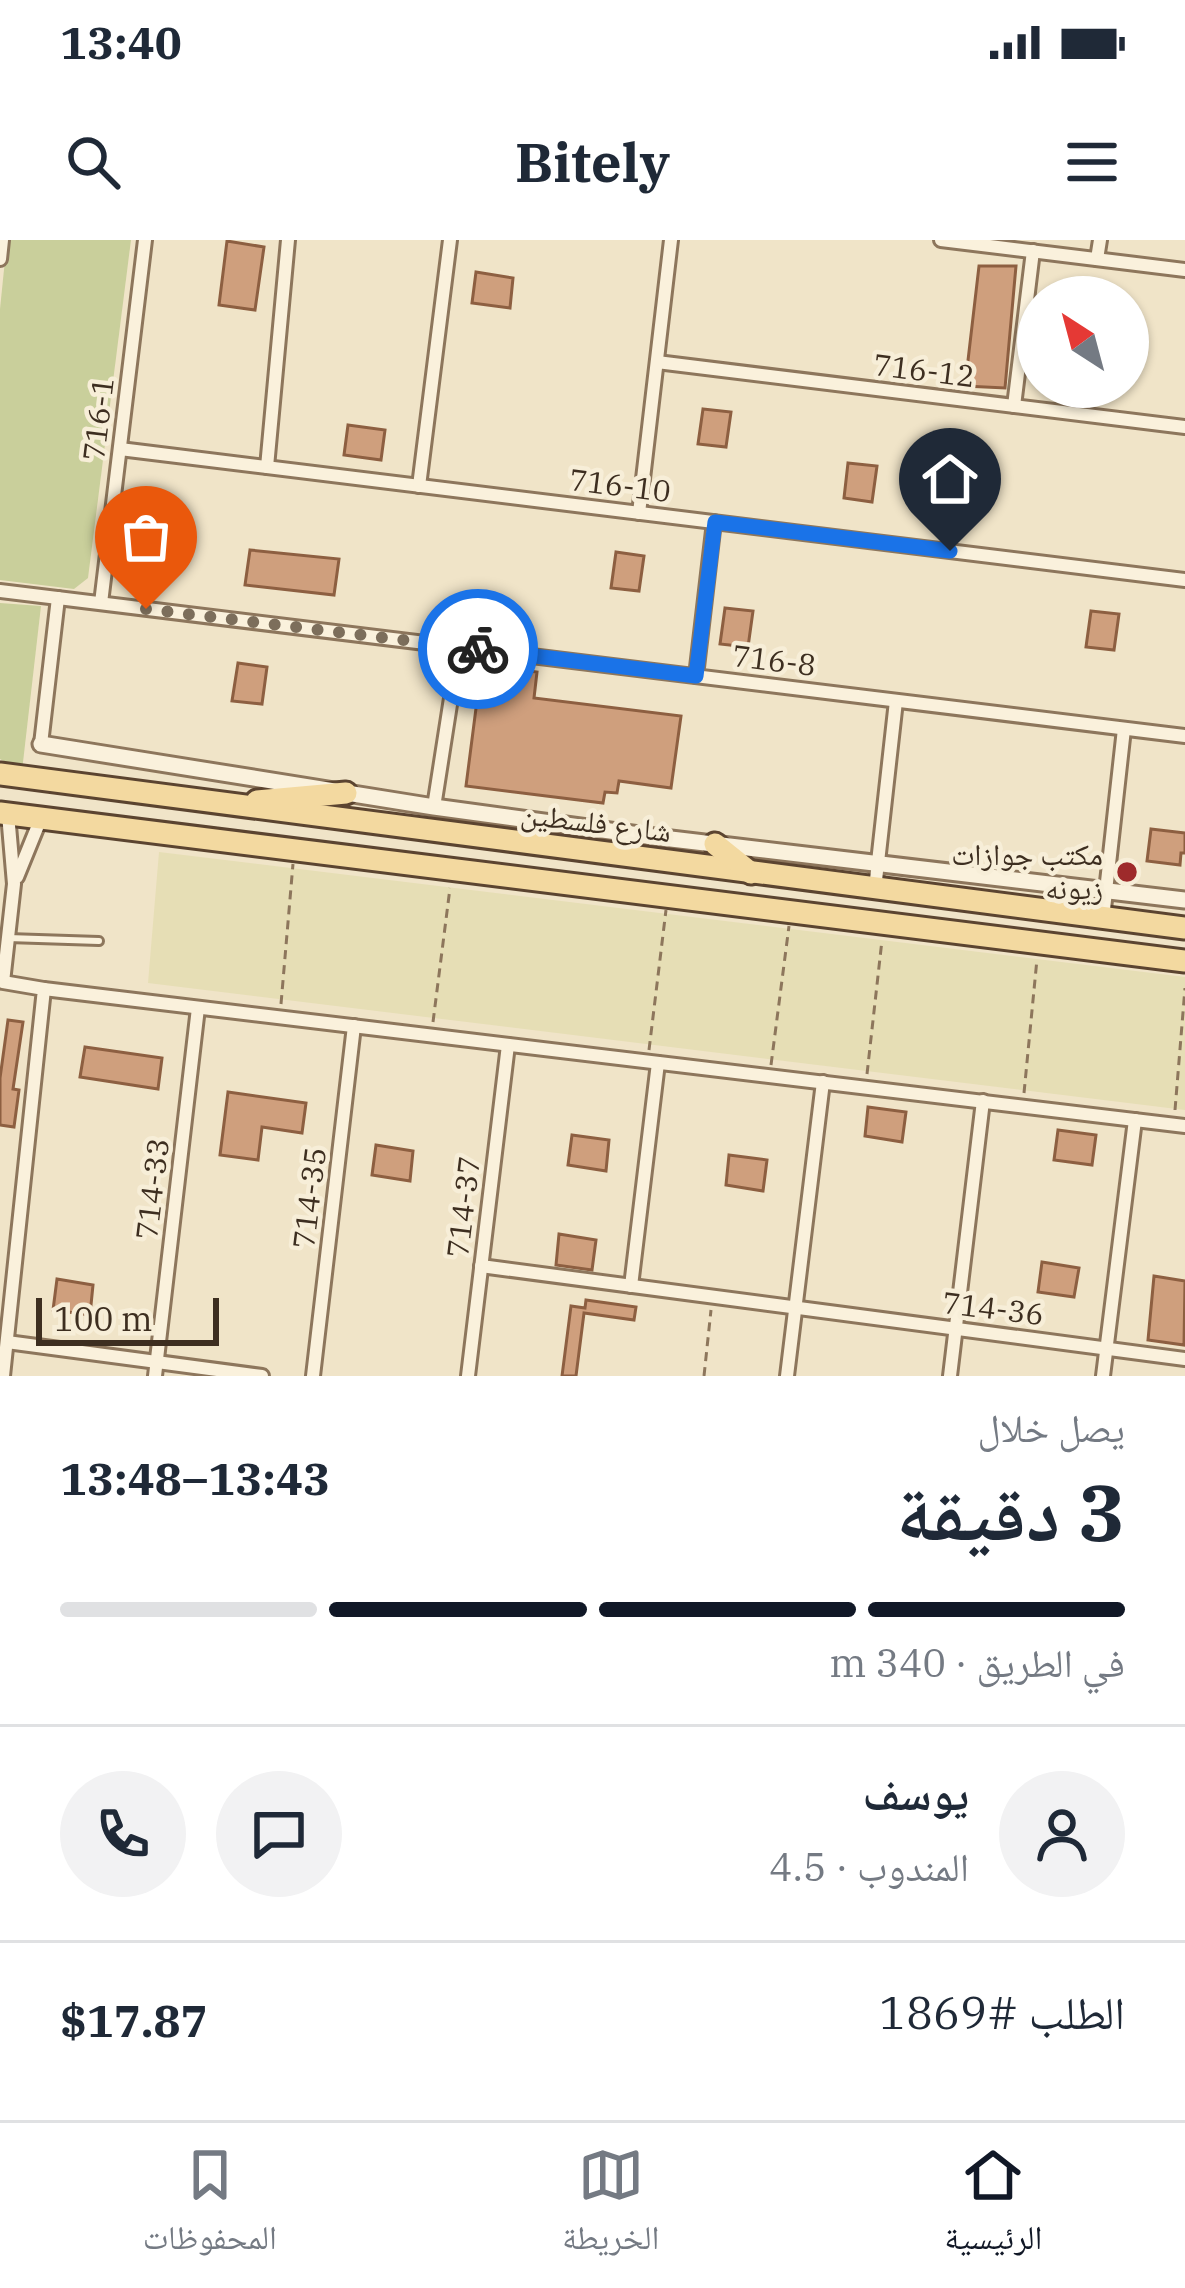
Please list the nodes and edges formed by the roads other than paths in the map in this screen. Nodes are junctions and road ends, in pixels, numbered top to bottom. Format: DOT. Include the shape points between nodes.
graph roads {
  1 [pos="2,240"];
  2 [pos="145,240"];
  3 [pos="288,240"];
  4 [pos="450,240"];
  5 [pos="671,240"];
  6 [pos="941,240"];
  7 [pos="1100,240"];
  8 [pos="951,241"];
  9 [pos="1023,247"];
  10 [pos="0,259"];
  11 [pos="1097,260"];
  12 [pos="1185,270"];
  13 [pos="657,362"];
  14 [pos="1014,406"];
  15 [pos="1185,428"];
  16 [pos="120,449"];
  17 [pos="267,467"];
  18 [pos="419,486"];
  19 [pos="639,513"];
  20 [pos="715,522"];
  21 [pos="1185,580"];
  22 [pos="0,591"];
  23 [pos="58,598"];
  24 [pos="100,603"];
  25 [pos="459,647"];
  26 [pos="696,676"];
  27 [pos="896,701"];
  28 [pos="1124,729"];
  29 [pos="1185,736"];
  30 [pos="41,744"];
  31 [pos="0,774"];
  32 [pos="346,794"];
  33 [pos="229,805"];
  34 [pos="434,807"];
  35 [pos="3,815"];
  36 [pos="41,818"];
  37 [pos="715,844"];
  38 [pos="878,862"];
  39 [pos="751,874"];
  40 [pos="14,884"];
  41 [pos="875,890"];
  42 [pos="1106,891"];
  43 [pos="1185,900"];
  44 [pos="1103,918"];
  45 [pos="1185,928"];
  46 [pos="8,938"];
  47 [pos="99,941"];
  48 [pos="1185,961"];
  49 [pos="2,982"];
  50 [pos="44,989"];
  51 [pos="198,1008"];
  52 [pos="354,1026"];
  53 [pos="508,1045"];
  54 [pos="652,1062"];
  55 [pos="823,1082"];
  56 [pos="982,1101"];
  57 [pos="1136,1120"];
  58 [pos="1179,1125"];
  59 [pos="482,1266"];
  60 [pos="631,1286"];
  61 [pos="795,1307"];
  62 [pos="956,1328"];
  63 [pos="7,1342"];
  64 [pos="1107,1348"];
  65 [pos="1185,1358"];
  66 [pos="156,1369"];
  67 [pos="4,1376"];
  68 [pos="262,1376"];
  69 [pos="313,1376"];
  70 [pos="468,1376"];
  71 [pos="787,1376"];
  72 [pos="950,1376"];
  73 [pos="1103,1376"];
  1 -- 10 [label="street"];
  2 -- 16 [label="street, 716-1"];
  3 -- 17 [label="street"];
  4 -- 18 [label="street"];
  5 -- 13 [label="street"];
  6 -- 8 [label="street"];
  7 -- 11 [label="street"];
  8 -- 9 [label="street"];
  9 -- 11 [label="street"];
  9 -- 14 [label="street"];
  11 -- 12 [label="street"];
  13 -- 14 [label="street, 716-12"];
  13 -- 19 [label="street"];
  14 -- 15 [label="street, 716-12"];
  16 -- 17 [label="street, 716-10"];
  16 -- 24 [label="street, 716-1"];
  17 -- 18 [label="street, 716-10"];
  18 -- 19 [label="street, 716-10"];
  19 -- 20 [label="street, 716-10"];
  20 -- 21 [label="street, 716-10"];
  20 -- 26 [label="street"];
  22 -- 23 [label="street, 716-8"];
  23 -- 24 [label="street, 716-8"];
  23 -- 30 [label="street"];
  24 -- 25 [label="street, 716-8"];
  25 -- 26 [label="street, 716-8"];
  25 -- 34 [label="street"];
  26 -- 27 [label="street, 716-8"];
  27 -- 28 [label="street, 716-8"];
  27 -- 38 [label="street"];
  28 -- 29 [label="street, 716-8"];
  28 -- 42 [label="street"];
  30 -- 32 [label="street"];
  31 -- 33 [label="main road, شارع فلسطين"];
  32 -- 33 [label="main road"];
  32 -- 34 [label="street"];
  33 -- 39 [label="main road, شارع فلسطين"];
  34 -- 37 [label="street"];
  35 -- 36 [label="main road"];
  35 -- 40 [label="street"];
  36 -- 40 [label="street"];
  36 -- 48 [label="main road"];
  37 -- 38 [label="street"];
  37 -- 39 [label="main road"];
  38 -- 41 [label="street"];
  38 -- 42 [label="street"];
  39 -- 41 [label="main road, شارع فلسطين"];
  40 -- 46 [label="street"];
  41 -- 44 [label="main road, شارع فلسطين"];
  42 -- 43 [label="street"];
  42 -- 44 [label="street"];
  44 -- 45 [label="main road, شارع فلسطين"];
  46 -- 47 [label="lane"];
  46 -- 49 [label="street"];
  49 -- 50 [label="street"];
  50 -- 51 [label="street"];
  50 -- 63 [label="street"];
  51 -- 52 [label="street"];
  51 -- 66 [label="street, 714-33"];
  52 -- 53 [label="street"];
  52 -- 69 [label="street, 714-35"];
  53 -- 54 [label="street"];
  53 -- 59 [label="street, 714-37"];
  54 -- 55 [label="street"];
  54 -- 60 [label="street"];
  55 -- 56 [label="street"];
  55 -- 61 [label="street"];
  56 -- 57 [label="street"];
  56 -- 62 [label="street"];
  57 -- 58 [label="street"];
  57 -- 64 [label="street"];
  59 -- 60 [label="street, 714-36"];
  59 -- 70 [label="street, 714-37"];
  60 -- 61 [label="street, 714-36"];
  61 -- 62 [label="street, 714-36"];
  61 -- 71 [label="street"];
  62 -- 64 [label="street, 714-36"];
  62 -- 72 [label="street"];
  63 -- 66 [label="street"];
  63 -- 67 [label="street"];
  64 -- 65 [label="street, 714-36"];
  64 -- 73 [label="street"];
  66 -- 68 [label="street"];
}
